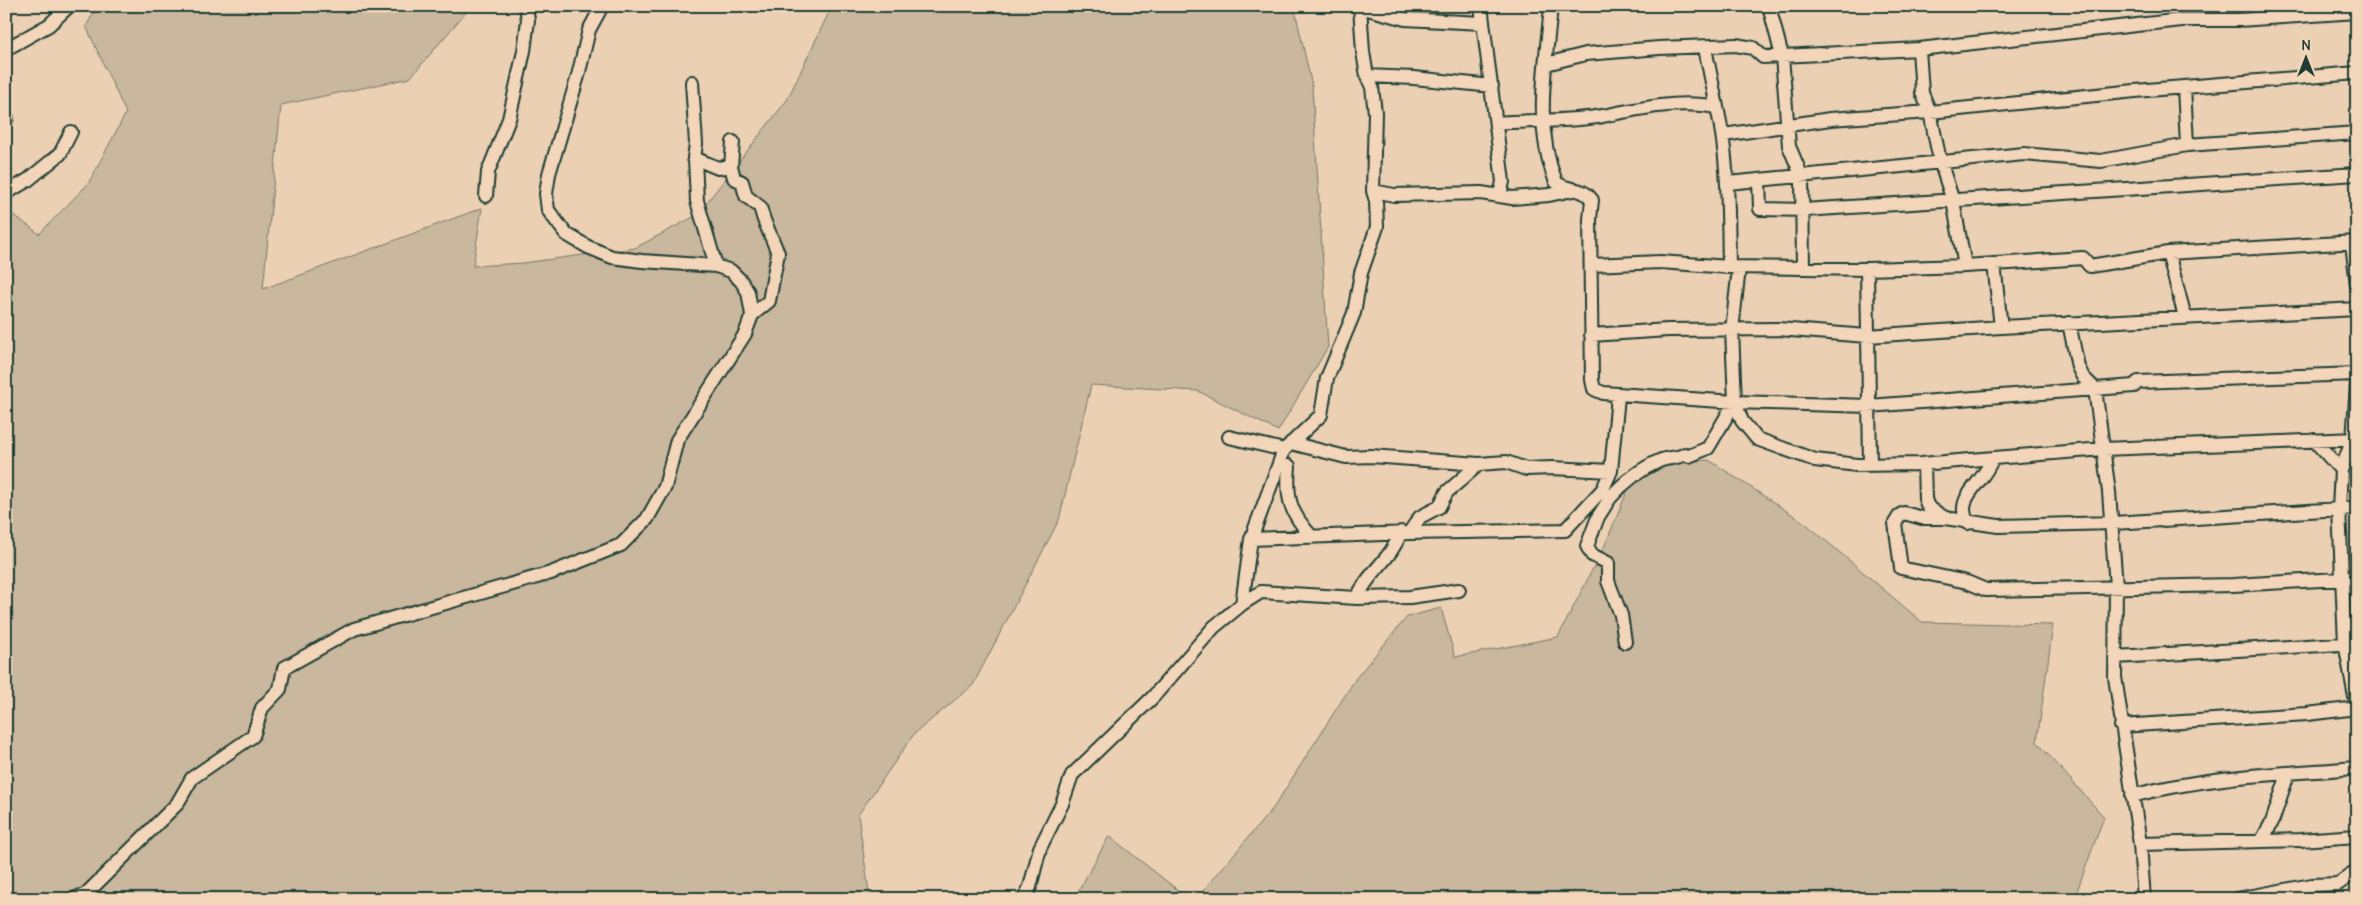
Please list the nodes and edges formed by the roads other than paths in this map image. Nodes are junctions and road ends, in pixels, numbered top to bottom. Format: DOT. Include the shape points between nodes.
graph roads {
  1 [pos="69,6"];
  2 [pos="526,6"];
  3 [pos="602,6"];
  4 [pos="1360,6"];
  5 [pos="1481,6"];
  6 [pos="1552,6"];
  7 [pos="1769,6"];
  8 [pos="2238,6"];
  9 [pos="2357,12"];
  10 [pos="2239,20"];
  11 [pos="1482,23"];
  12 [pos="1705,48"];
  13 [pos="6,49"];
  14 [pos="1919,49"];
  15 [pos="1782,56"];
  16 [pos="1546,64"];
  17 [pos="2357,73"];
  18 [pos="1367,76"];
  19 [pos="692,82"];
  20 [pos="1492,86"];
  21 [pos="2184,87"];
  22 [pos="1717,107"];
  23 [pos="1930,112"];
  24 [pos="1542,120"];
  25 [pos="1496,123"];
  26 [pos="1786,126"];
  27 [pos="71,132"];
  28 [pos="2357,133"];
  29 [pos="1724,135"];
  30 [pos="733,142"];
  31 [pos="2187,145"];
  32 [pos="695,159"];
  33 [pos="1940,162"];
  34 [pos="731,166"];
  35 [pos="2357,174"];
  36 [pos="1802,177"];
  37 [pos="1759,180"];
  38 [pos="1728,183"];
  39 [pos="1575,189"];
  40 [pos="1373,191"];
  41 [pos="6,193"];
  42 [pos="1498,194"];
  43 [pos="486,196"];
  44 [pos="1953,201"];
  45 [pos="1804,210"];
  46 [pos="2354,242"];
  47 [pos="2168,253"];
  48 [pos="1592,264"];
  49 [pos="1994,264"];
  50 [pos="716,266"];
  51 [pos="1965,266"];
  52 [pos="1734,268"];
  53 [pos="1803,268"];
  54 [pos="1867,269"];
  55 [pos="2357,285"];
  56 [pos="2357,309"];
  57 [pos="752,315"];
  58 [pos="2185,317"];
  59 [pos="2070,323"];
  60 [pos="2001,327"];
  61 [pos="1732,330"];
  62 [pos="1591,334"];
  63 [pos="1867,336"];
  64 [pos="2357,374"];
  65 [pos="2357,385"];
  66 [pos="2095,389"];
  67 [pos="1618,396"];
  68 [pos="1735,402"];
  69 [pos="1869,406"];
  70 [pos="1229,437"];
  71 [pos="2355,439"];
  72 [pos="2314,440"];
  73 [pos="1291,446"];
  74 [pos="2103,449"];
  75 [pos="1992,459"];
  76 [pos="1479,464"];
  77 [pos="1924,464"];
  78 [pos="1870,465"];
  79 [pos="1289,466"];
  80 [pos="2341,470"];
  81 [pos="1611,471"];
  82 [pos="1274,478"];
  83 [pos="1606,495"];
  84 [pos="2357,508"];
  85 [pos="2339,509"];
  86 [pos="1945,518"];
  87 [pos="1968,523"];
  88 [pos="2113,523"];
  89 [pos="1405,532"];
  90 [pos="1312,537"];
  91 [pos="1251,539"];
  92 [pos="2357,578"];
  93 [pos="2342,579"];
  94 [pos="2116,587"];
  95 [pos="1459,590"];
  96 [pos="1357,598"];
  97 [pos="1242,604"];
  98 [pos="1625,642"];
  99 [pos="2351,643"];
  100 [pos="2114,657"];
  101 [pos="2357,708"];
  102 [pos="2121,726"];
  103 [pos="2357,768"];
  104 [pos="2288,774"];
  105 [pos="2132,796"];
  106 [pos="2357,836"];
  107 [pos="2262,840"];
  108 [pos="2140,844"];
  109 [pos="2352,875"];
  110 [pos="74,899"];
  111 [pos="1024,899"];
  112 [pos="2144,899"];
  113 [pos="2237,899"];
  1 -- 13 [label="street" via="49,25"];
  2 -- 43 [label="street" via="528,20 524,51 509,119 488,172"];
  3 -- 50 [label="street" via="589,30 549,174 548,210 566,234 612,257"];
  4 -- 11 [label="street" via="1405,19"];
  4 -- 18 [label="street"];
  5 -- 11 [label="street"];
  6 -- 16 [label="street"];
  7 -- 15 [label="street"];
  8 -- 10 [label="street"];
  9 -- 10 [label="street"];
  10 -- 14 [label="street" via="2182,20"];
  11 -- 20 [label="street"];
  12 -- 15 [label="street" via="1748,46 1760,56"];
  12 -- 16 [label="street" via="1586,54"];
  12 -- 22 [label="street"];
  14 -- 15 [label="street"];
  14 -- 23 [label="street" via="1922,93"];
  15 -- 26 [label="street"];
  16 -- 24 [label="street"];
  17 -- 21 [label="street"];
  18 -- 20 [label="street"];
  18 -- 40 [label="street" via="1372,87 1375,113"];
  19 -- 32 [label="street"];
  20 -- 25 [label="street"];
  21 -- 23 [label="street"];
  21 -- 31 [label="street"];
  22 -- 24 [label="street" via="1694,103 1603,116"];
  22 -- 29 [label="street"];
  23 -- 26 [label="street" via="1830,119"];
  23 -- 33 [label="street"];
  24 -- 25 [label="street"];
  24 -- 39 [label="street" via="1556,182"];
  25 -- 42 [label="street" via="1503,182"];
  26 -- 29 [label="street"];
  26 -- 36 [label="street" via="1792,156"];
  27 -- 41 [label="street" via="60,154"];
  28 -- 31 [label="street"];
  29 -- 38 [label="street"];
  30 -- 34 [label="street"];
  31 -- 33 [label="street" via="2101,161 2024,154"];
  32 -- 34 [label="street" via="718,168"];
  32 -- 50 [label="street" via="697,201"];
  33 -- 36 [label="street"];
  33 -- 44 [label="street"];
  34 -- 57 [label="street" via="734,178 742,182 746,196 760,207 778,253 769,301"];
  35 -- 44 [label="street"];
  36 -- 37 [label="street"];
  36 -- 45 [label="street"];
  37 -- 38 [label="street"];
  37 -- 45 [label="street" via="1760,210"];
  38 -- 52 [label="street"];
  39 -- 42 [label="street" via="1512,198"];
  39 -- 48 [label="street" via="1584,191 1592,200"];
  40 -- 42 [label="street" via="1394,195"];
  40 -- 73 [label="street" via="1376,227 1361,273 1354,313 1327,378 1321,416"];
  44 -- 45 [label="street"];
  44 -- 51 [label="street"];
  45 -- 53 [label="street"];
  46 -- 47 [label="street"];
  46 -- 55 [label="street"];
  47 -- 49 [label="street" via="2090,266 2083,258"];
  47 -- 58 [label="street"];
  48 -- 52 [label="street" via="1660,262"];
  48 -- 62 [label="street"];
  49 -- 51 [label="street"];
  49 -- 60 [label="street"];
  50 -- 57 [label="street" via="731,271 741,281 748,292"];
  51 -- 54 [label="street"];
  52 -- 53 [label="street"];
  52 -- 61 [label="street"];
  53 -- 54 [label="street"];
  54 -- 63 [label="street"];
  56 -- 58 [label="street"];
  57 -- 110 [label="street" via="733,355 677,440 665,488 652,511 621,544 551,573 354,629 284,668 280,689 262,708 253,736 192,778 177,804 86,894"];
  58 -- 59 [label="street"];
  59 -- 60 [label="street"];
  59 -- 66 [label="street" via="2078,367"];
  60 -- 63 [label="street"];
  61 -- 62 [label="street"];
  61 -- 63 [label="street" via="1778,329"];
  61 -- 68 [label="street"];
  62 -- 67 [label="street" via="1594,389"];
  63 -- 69 [label="street"];
  64 -- 66 [label="street" via="2138,382 2134,386"];
  65 -- 71 [label="street"];
  66 -- 69 [label="street"];
  66 -- 74 [label="street"];
  67 -- 68 [label="street"];
  67 -- 81 [label="street"];
  68 -- 69 [label="street"];
  68 -- 78 [label="street" via="1742,421 1757,439 1816,460"];
  68 -- 83 [label="street" via="1708,448 1689,456 1659,461"];
  69 -- 78 [label="street"];
  70 -- 73 [label="street"];
  71 -- 72 [label="street"];
  71 -- 80 [label="street"];
  72 -- 74 [label="street"];
  72 -- 80 [label="street"];
  73 -- 76 [label="street" via="1346,457"];
  73 -- 79 [label="street"];
  73 -- 82 [label="street"];
  74 -- 75 [label="street"];
  74 -- 88 [label="street"];
  75 -- 77 [label="street"];
  75 -- 87 [label="street" via="1962,505"];
  76 -- 81 [label="street" via="1506,462 1526,469"];
  76 -- 89 [label="street" via="1447,492 1439,507 1420,517"];
  77 -- 78 [label="street"];
  77 -- 86 [label="street" via="1925,500 1928,507"];
  79 -- 82 [label="street"];
  79 -- 90 [label="street" via="1287,490 1296,520"];
  80 -- 85 [label="street"];
  81 -- 83 [label="street"];
  82 -- 91 [label="street"];
  83 -- 89 [label="street" via="1565,530"];
  83 -- 98 [label="street" via="1587,546 1592,554 1608,563 1608,581 1621,615"];
  84 -- 85 [label="street"];
  85 -- 88 [label="street"];
  85 -- 93 [label="street"];
  86 -- 87 [label="street"];
  86 -- 94 [label="street" via="1922,518 1904,513 1896,518 1901,568 1968,582 1986,590"];
  87 -- 88 [label="street" via="1998,526"];
  88 -- 94 [label="street"];
  89 -- 90 [label="street"];
  89 -- 96 [label="street"];
  90 -- 91 [label="street"];
  91 -- 97 [label="street"];
  92 -- 93 [label="street"];
  93 -- 94 [label="street"];
  93 -- 99 [label="street"];
  94 -- 100 [label="street"];
  95 -- 96 [label="street" via="1410,597"];
  96 -- 97 [label="street" via="1261,592"];
  97 -- 111 [label="street" via="1214,627 1153,697 1072,776 1040,848"];
  99 -- 100 [label="street"];
  99 -- 101 [label="street"];
  100 -- 102 [label="street"];
  101 -- 102 [label="street"];
  102 -- 105 [label="street"];
  103 -- 104 [label="street"];
  104 -- 105 [label="street" via="2168,786"];
  104 -- 107 [label="street" via="2272,822"];
  105 -- 108 [label="street"];
  106 -- 107 [label="street"];
  107 -- 108 [label="street"];
  108 -- 112 [label="street"];
  109 -- 113 [label="street" via="2338,884 2312,885"];
}
